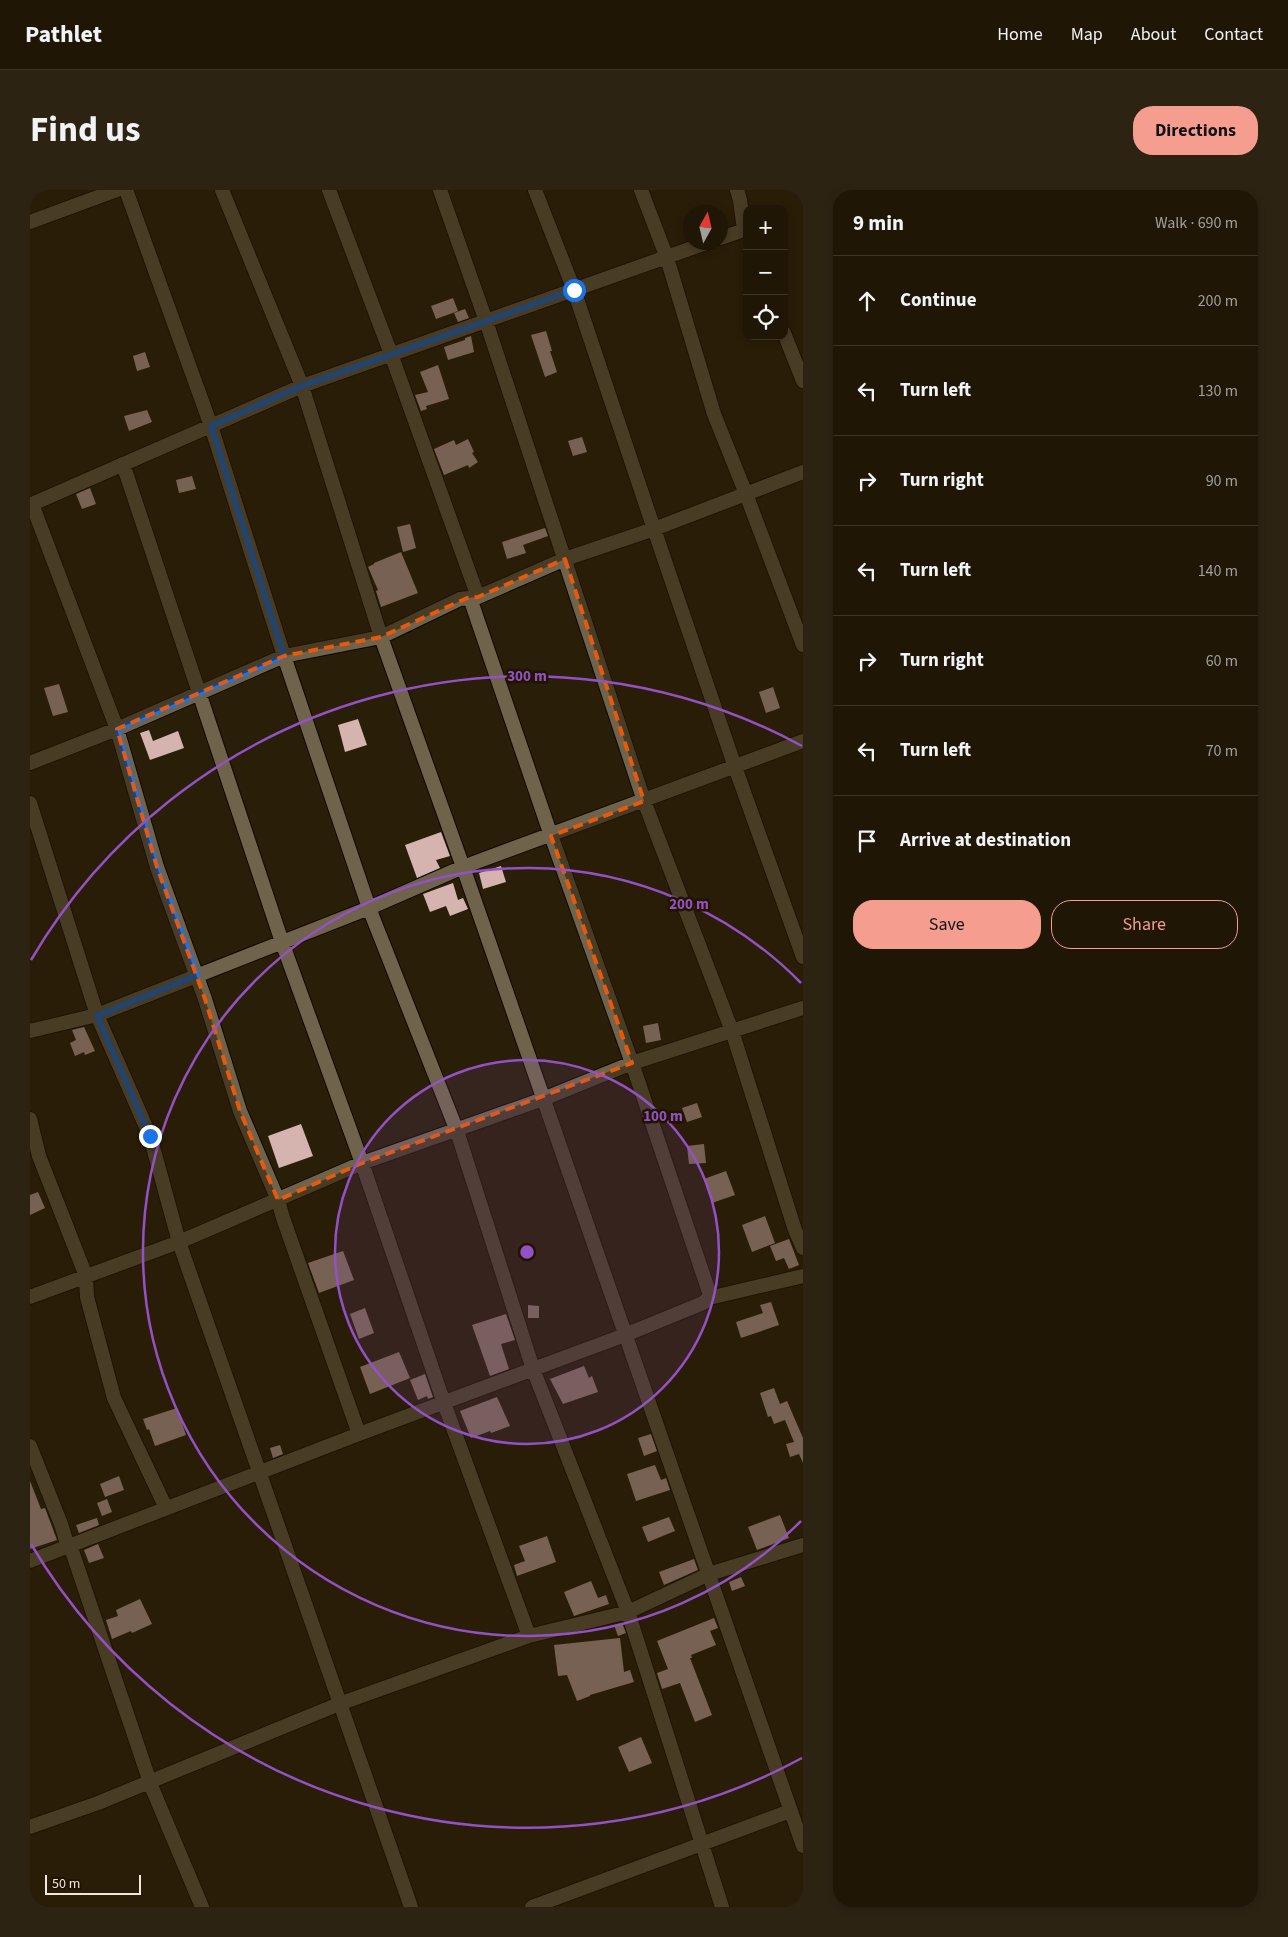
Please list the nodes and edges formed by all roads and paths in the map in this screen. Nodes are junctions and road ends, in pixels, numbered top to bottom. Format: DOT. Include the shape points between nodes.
graph roads {
  1 [pos="117,190"];
  2 [pos="126,190"];
  3 [pos="222,190"];
  4 [pos="330,190"];
  5 [pos="440,190"];
  6 [pos="535,190"];
  7 [pos="641,190"];
  8 [pos="737,190"];
  9 [pos="743,220"];
  10 [pos="30,222"];
  11 [pos="743,234"];
  12 [pos="728,237"];
  13 [pos="688,250"];
  14 [pos="667,258"];
  15 [pos="574,290"];
  16 [pos="486,321"];
  17 [pos="787,340"];
  18 [pos="391,354"];
  19 [pos="803,381"];
  20 [pos="302,386"];
  21 [pos="211,426"];
  22 [pos="123,464"];
  23 [pos="803,472"];
  24 [pos="746,494"];
  25 [pos="31,505"];
  26 [pos="654,529"];
  27 [pos="565,559"];
  28 [pos="474,598"];
  29 [pos="381,637"];
  30 [pos="803,644"];
  31 [pos="284,656"];
  32 [pos="199,693"];
  33 [pos="117,729"];
  34 [pos="803,741"];
  35 [pos="30,763"];
  36 [pos="735,767"];
  37 [pos="644,801"];
  38 [pos="30,803"];
  39 [pos="551,836"];
  40 [pos="463,867"];
  41 [pos="369,908"];
  42 [pos="282,942"];
  43 [pos="803,957"];
  44 [pos="197,975"];
  45 [pos="803,1008"];
  46 [pos="97,1016"];
  47 [pos="30,1031"];
  48 [pos="732,1031"];
  49 [pos="632,1063"];
  50 [pos="542,1099"];
  51 [pos="30,1119"];
  52 [pos="457,1131"];
  53 [pos="362,1163"];
  54 [pos="278,1200"];
  55 [pos="179,1242"];
  56 [pos="803,1248"];
  57 [pos="86,1276"];
  58 [pos="803,1276"];
  59 [pos="30,1297"];
  60 [pos="709,1298"];
  61 [pos="625,1335"];
  62 [pos="533,1369"];
  63 [pos="444,1403"];
  64 [pos="360,1434"];
  65 [pos="30,1446"];
  66 [pos="259,1473"];
  67 [pos="166,1508"];
  68 [pos="803,1545"];
  69 [pos="69,1546"];
  70 [pos="30,1561"];
  71 [pos="709,1574"];
  72 [pos="628,1612"];
  73 [pos="530,1636"];
  74 [pos="339,1704"];
  75 [pos="150,1782"];
  76 [pos="790,1811"];
  77 [pos="30,1827"];
  78 [pos="700,1843"];
  79 [pos="803,1846"];
  80 [pos="202,1907"];
  81 [pos="411,1907"];
  82 [pos="532,1907"];
  83 [pos="722,1907"];
  1 -- 10 [label="street"];
  2 -- 21 [label="street"];
  3 -- 20 [label="street"];
  4 -- 18 [label="street"];
  5 -- 16 [label="street"];
  6 -- 15 [label="street"];
  7 -- 14 [label="street"];
  8 -- 9 [label="street"];
  11 -- 12 [label="street"];
  13 -- 14 [label="street"];
  14 -- 15 [label="street"];
  14 -- 24 [label="street" via="714,414"];
  15 -- 16 [label="street"];
  15 -- 26 [label="street"];
  16 -- 18 [label="street"];
  16 -- 27 [label="street"];
  17 -- 19 [label="street"];
  18 -- 20 [label="street"];
  18 -- 28 [label="street"];
  20 -- 21 [label="street"];
  20 -- 29 [label="street"];
  21 -- 22 [label="street"];
  21 -- 31 [label="street"];
  22 -- 25 [label="street"];
  22 -- 32 [label="street"];
  23 -- 24 [label="street"];
  24 -- 26 [label="street"];
  24 -- 30 [label="street"];
  25 -- 33 [label="street"];
  26 -- 27 [label="street"];
  26 -- 36 [label="street"];
  27 -- 28 [label="street"];
  27 -- 37 [label="street"];
  28 -- 29 [label="street" via="460,599"];
  28 -- 39 [label="street"];
  29 -- 31 [label="street"];
  29 -- 40 [label="street"];
  31 -- 32 [label="street"];
  31 -- 41 [label="street"];
  32 -- 33 [label="street"];
  32 -- 42 [label="street"];
  33 -- 35 [label="street"];
  33 -- 44 [label="street" via="157,868"];
  34 -- 36 [label="street"];
  36 -- 37 [label="street"];
  36 -- 43 [label="street"];
  37 -- 39 [label="street"];
  37 -- 48 [label="street"];
  38 -- 46 [label="street"];
  39 -- 40 [label="street"];
  39 -- 49 [label="street"];
  40 -- 41 [label="street"];
  40 -- 50 [label="street"];
  41 -- 42 [label="street"];
  41 -- 52 [label="street"];
  42 -- 44 [label="street"];
  42 -- 53 [label="street"];
  44 -- 46 [label="street"];
  44 -- 54 [label="street" via="240,1111"];
  45 -- 48 [label="street"];
  46 -- 47 [label="street"];
  46 -- 55 [label="street" via="150,1136"];
  48 -- 49 [label="street"];
  48 -- 56 [label="street"];
  49 -- 50 [label="street"];
  49 -- 60 [label="street"];
  50 -- 52 [label="street"];
  50 -- 61 [label="street"];
  51 -- 57 [label="street" via="39,1156"];
  52 -- 53 [label="street"];
  52 -- 62 [label="street"];
  53 -- 54 [label="street"];
  53 -- 63 [label="street"];
  54 -- 55 [label="street"];
  54 -- 64 [label="street"];
  55 -- 57 [label="street"];
  55 -- 66 [label="street"];
  57 -- 59 [label="street"];
  57 -- 67 [label="street" via="87,1297 114,1398"];
  58 -- 60 [label="street"];
  60 -- 61 [label="street"];
  61 -- 62 [label="street"];
  61 -- 71 [label="street"];
  62 -- 63 [label="street"];
  62 -- 72 [label="street"];
  63 -- 64 [label="street"];
  63 -- 73 [label="street"];
  64 -- 66 [label="street"];
  65 -- 69 [label="street"];
  66 -- 67 [label="street"];
  66 -- 74 [label="street"];
  67 -- 69 [label="street"];
  68 -- 71 [label="street"];
  69 -- 70 [label="street"];
  69 -- 75 [label="street"];
  71 -- 72 [label="street"];
  71 -- 76 [label="street"];
  72 -- 73 [label="street"];
  72 -- 78 [label="street"];
  73 -- 74 [label="street"];
  74 -- 75 [label="street"];
  74 -- 81 [label="street"];
  75 -- 77 [label="street"];
  75 -- 80 [label="street"];
  76 -- 78 [label="street"];
  76 -- 79 [label="street"];
  78 -- 82 [label="street"];
  78 -- 83 [label="street"];
}
